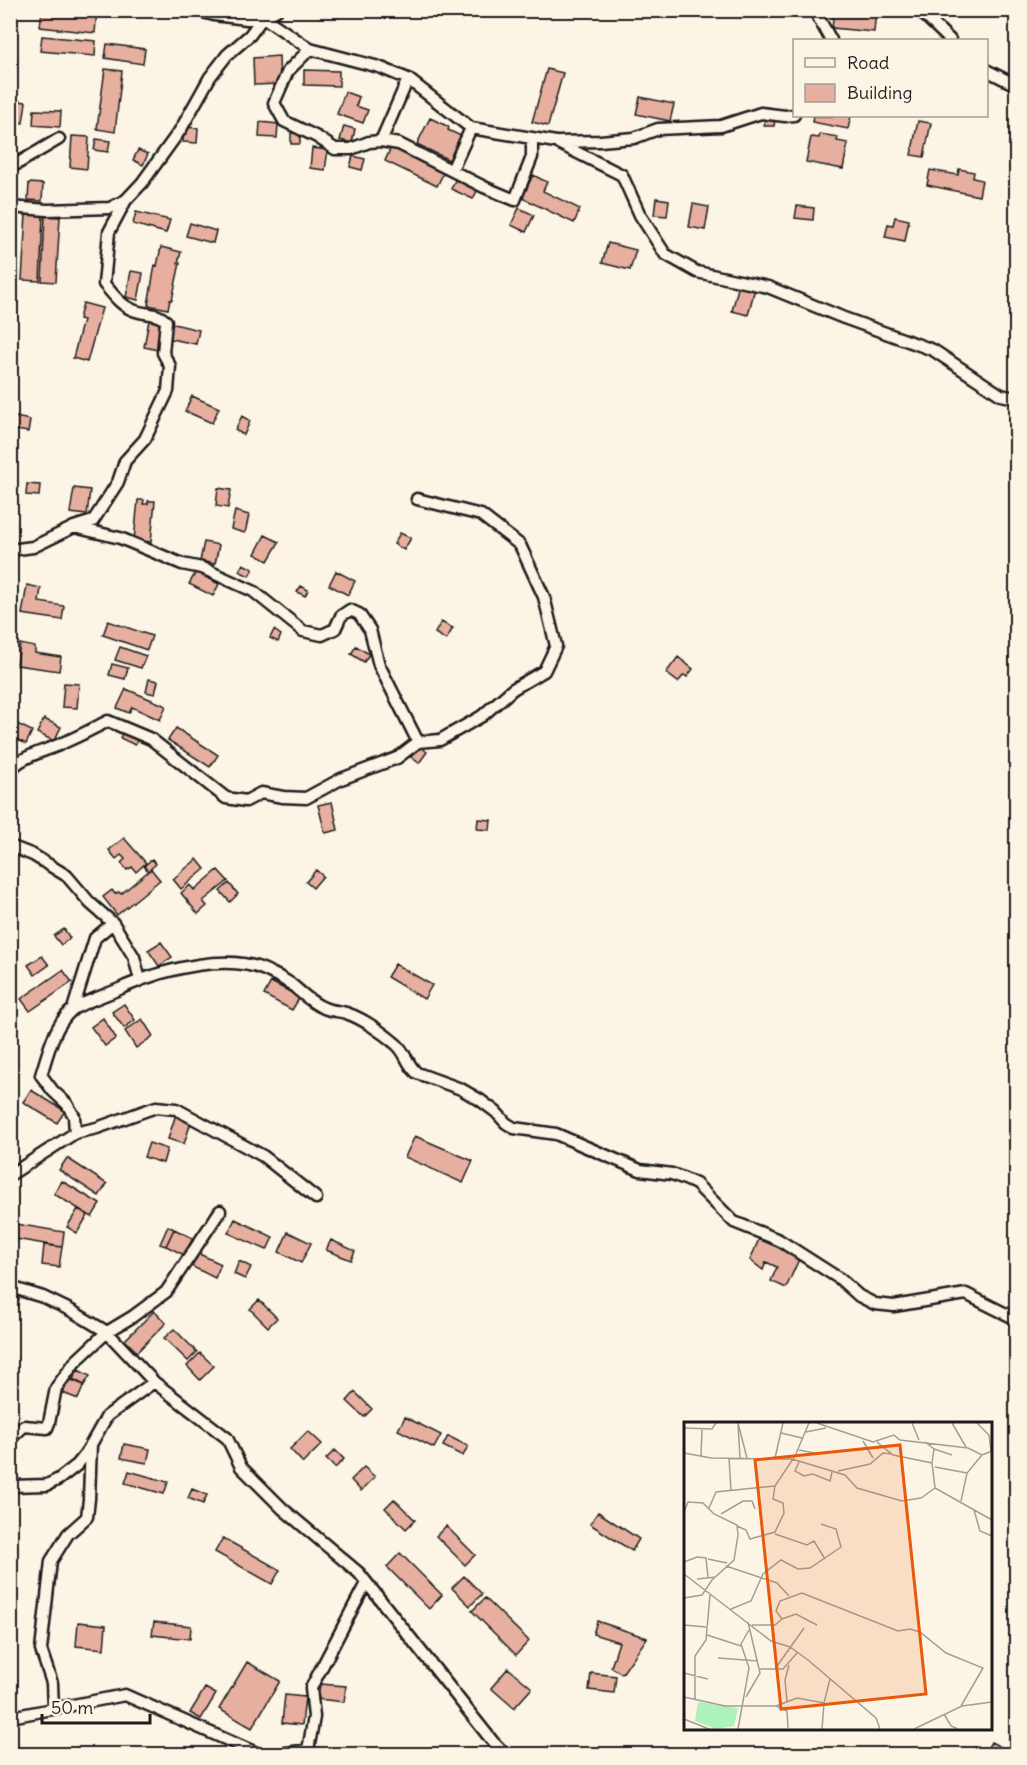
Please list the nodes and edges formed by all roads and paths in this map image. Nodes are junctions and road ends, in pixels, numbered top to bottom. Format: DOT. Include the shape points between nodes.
graph roads {
  1 [pos="195,10"];
  2 [pos="277,10"];
  3 [pos="814,10"];
  4 [pos="919,10"];
  5 [pos="263,17"];
  6 [pos="830,39"];
  7 [pos="949,39"];
  8 [pos="310,49"];
  9 [pos="988,70"];
  10 [pos="408,79"];
  11 [pos="1017,85"];
  12 [pos="793,115"];
  13 [pos="471,128"];
  14 [pos="59,139"];
  15 [pos="532,139"];
  16 [pos="381,141"];
  17 [pos="556,142"];
  18 [pos="10,168"];
  19 [pos="452,170"];
  20 [pos="126,200"];
  21 [pos="10,207"];
  22 [pos="1017,398"];
  23 [pos="417,499"];
  24 [pos="74,527"];
  25 [pos="10,550"];
  26 [pos="418,742"];
  27 [pos="10,770"];
  28 [pos="10,846"];
  29 [pos="113,923"];
  30 [pos="140,980"];
  31 [pos="73,1009"];
  32 [pos="75,1133"];
  33 [pos="10,1175"];
  34 [pos="316,1198"];
  35 [pos="220,1211"];
  36 [pos="10,1287"];
  37 [pos="1017,1318"];
  38 [pos="107,1332"];
  39 [pos="154,1382"];
  40 [pos="10,1439"];
  41 [pos="91,1444"];
  42 [pos="10,1486"];
  43 [pos="366,1582"];
  44 [pos="52,1709"];
  45 [pos="10,1719"];
  46 [pos="307,1752"];
  47 [pos="259,1755"];
  48 [pos="279,1755"];
  49 [pos="505,1755"];
  1 -- 5 [label="street" via="247,19"];
  2 -- 5 [label="street"];
  3 -- 6 [label="street"];
  4 -- 7 [label="street"];
  5 -- 8 [label="street"];
  5 -- 20 [label="street" via="250,35 227,54 181,129"];
  8 -- 10 [label="street"];
  8 -- 16 [label="street" via="288,71 274,104 284,121 335,149"];
  9 -- 11 [label="street"];
  10 -- 13 [label="street"];
  10 -- 16 [label="street"];
  12 -- 17 [label="street" via="761,113 721,126 658,129 634,138"];
  13 -- 15 [label="street"];
  13 -- 19 [label="street"];
  14 -- 18 [label="street"];
  15 -- 17 [label="street"];
  15 -- 19 [label="street" via="532,157 515,200"];
  16 -- 19 [label="street" via="399,144"];
  17 -- 22 [label="street" via="622,175 640,215 665,254 697,272 768,287 933,350 1001,395"];
  20 -- 21 [label="street" via="110,208"];
  20 -- 24 [label="street" via="109,232 104,284 120,303 166,321 163,353 170,366 168,390 145,439 125,461 118,482 93,521"];
  23 -- 26 [label="street" via="482,515 520,545 544,597 556,646 544,671 513,689 482,716 440,740"];
  24 -- 25 [label="street" via="33,547"];
  24 -- 26 [label="street" via="120,538 253,591 303,631 322,635 335,629 341,616 350,610 359,614 370,630 379,665"];
  26 -- 27 [label="street" via="397,758 341,779 306,798 261,793 246,801 226,798 151,739 108,721 32,755"];
  28 -- 29 [label="street" via="67,876"];
  29 -- 30 [label="street" via="134,957"];
  29 -- 31 [label="street" via="95,938"];
  30 -- 31 [label="street"];
  30 -- 37 [label="street" via="206,963 238,963 268,971 310,1001 361,1020 397,1045 411,1069 461,1089 506,1123 523,1130 556,1134 640,1170 672,1174 696,1184 734,1222 779,1240 875,1304 894,1306 966,1294"];
  31 -- 32 [label="street" via="57,1029 41,1074 74,1116"];
  32 -- 33 [label="street"];
  32 -- 34 [label="street" via="156,1107 176,1109 263,1156"];
  35 -- 38 [label="street" via="166,1293"];
  36 -- 38 [label="street" via="61,1305"];
  38 -- 39 [label="street"];
  38 -- 40 [label="street" via="75,1362 57,1388 47,1428 24,1426"];
  39 -- 41 [label="street" via="107,1416"];
  39 -- 43 [label="street" via="227,1438 241,1467"];
  41 -- 42 [label="street" via="77,1465 48,1485"];
  41 -- 44 [label="street" via="87,1517 68,1534 51,1561 41,1650 52,1683"];
  43 -- 46 [label="street" via="311,1688 314,1717"];
  43 -- 49 [label="street"];
  44 -- 45 [label="street"];
  44 -- 47 [label="street" via="125,1695"];
  46 -- 48 [label="street"];
}
